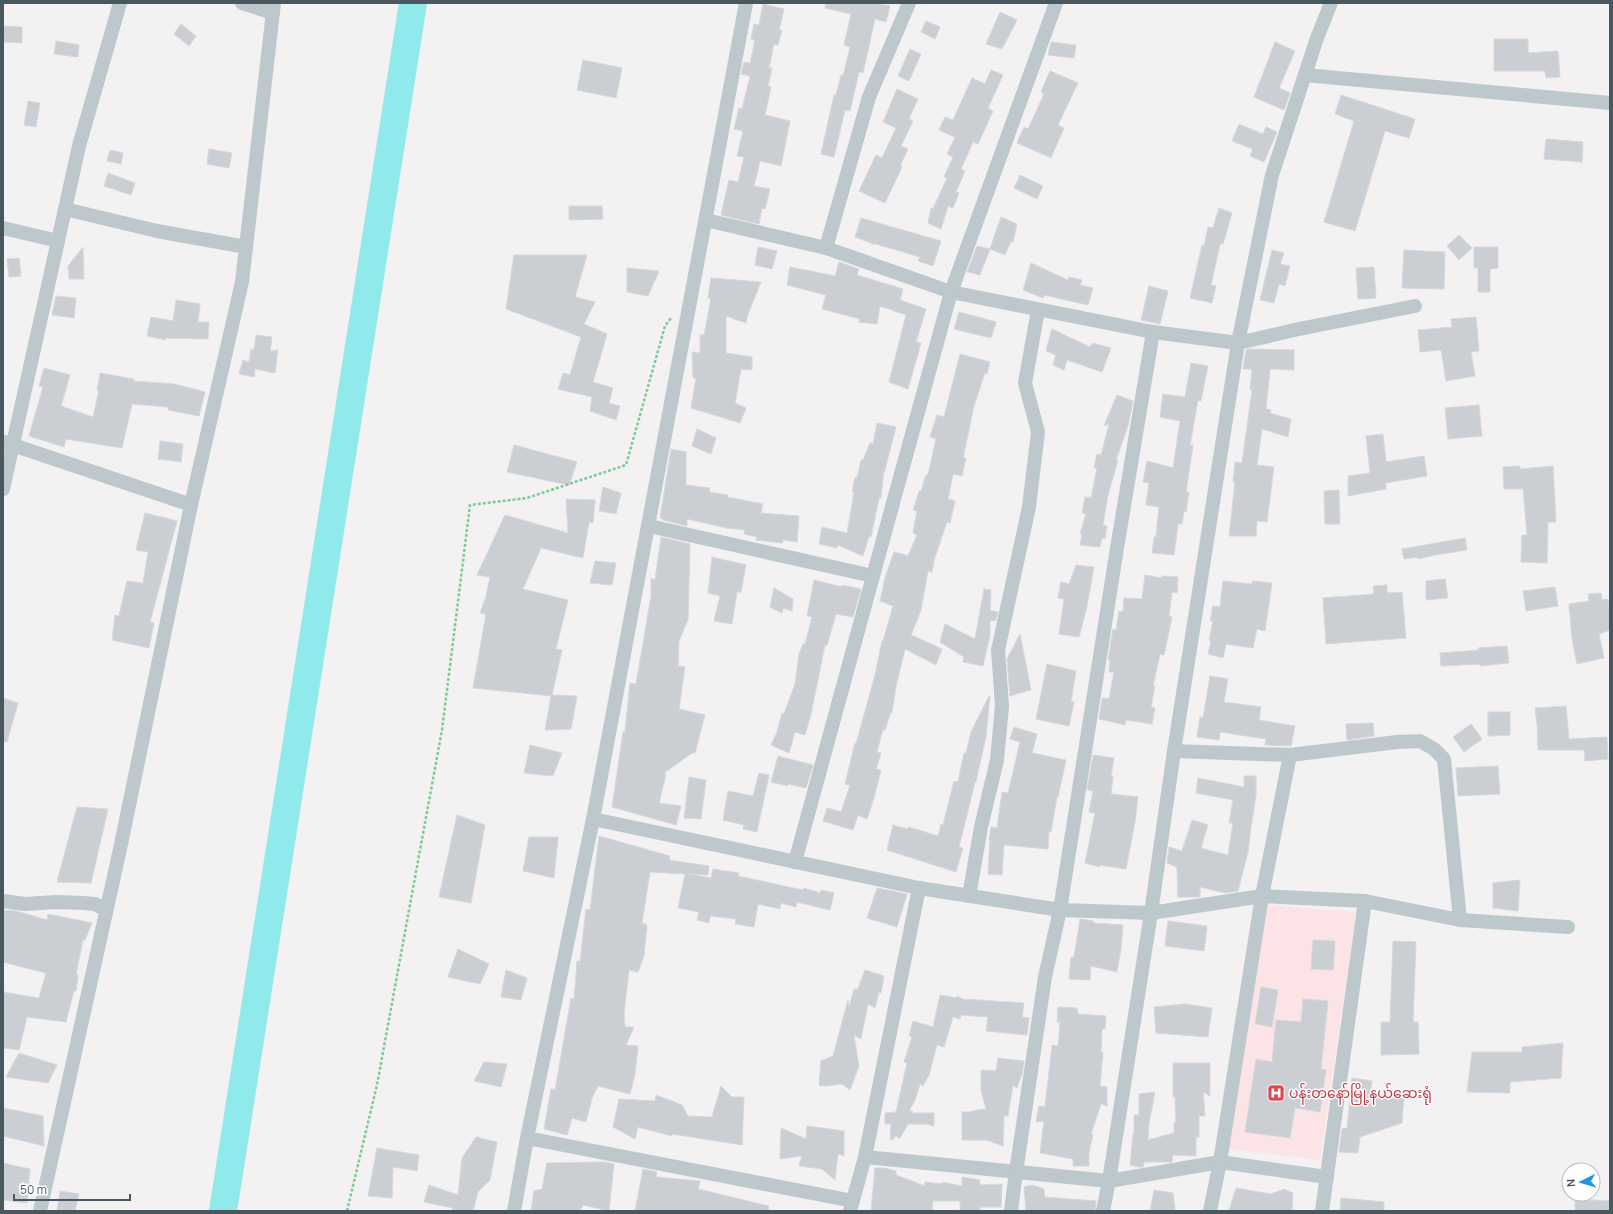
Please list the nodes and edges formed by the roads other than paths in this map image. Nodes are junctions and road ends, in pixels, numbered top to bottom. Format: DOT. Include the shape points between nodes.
graph roads {
  1 [pos="120,3"];
  2 [pos="242,3"];
  3 [pos="746,3"];
  4 [pos="909,3"];
  5 [pos="1056,3"];
  6 [pos="1331,3"];
  7 [pos="273,8"];
  8 [pos="1305,75"];
  9 [pos="1610,104"];
  10 [pos="65,209"];
  11 [pos="706,220"];
  12 [pos="3,228"];
  13 [pos="58,241"];
  14 [pos="246,247"];
  15 [pos="826,248"];
  16 [pos="951,292"];
  17 [pos="1415,306"];
  18 [pos="1038,310"];
  19 [pos="1153,332"];
  20 [pos="1238,343"];
  21 [pos="8,443"];
  22 [pos="3,489"];
  23 [pos="191,505"];
  24 [pos="649,526"];
  25 [pos="873,576"];
  26 [pos="1174,752"];
  27 [pos="1290,755"];
  28 [pos="592,819"];
  29 [pos="795,862"];
  30 [pos="919,888"];
  31 [pos="969,896"];
  32 [pos="1262,896"];
  33 [pos="1366,900"];
  34 [pos="3,901"];
  35 [pos="106,910"];
  36 [pos="1060,910"];
  37 [pos="1151,913"];
  38 [pos="1460,920"];
  39 [pos="1568,927"];
  40 [pos="527,1138"];
  41 [pos="865,1157"];
  42 [pos="1220,1162"];
  43 [pos="1016,1172"];
  44 [pos="1327,1178"];
  45 [pos="1109,1181"];
  46 [pos="851,1206"];
  47 [pos="40,1211"];
  48 [pos="514,1211"];
  49 [pos="1011,1211"];
  50 [pos="1103,1211"];
  51 [pos="1210,1211"];
  52 [pos="1322,1211"];
  1 -- 10 [label="street" via="79,146"];
  2 -- 7 [label="street"];
  3 -- 11 [label="street"];
  4 -- 15 [label="street" via="869,97"];
  5 -- 16 [label="street"];
  6 -- 8 [label="street"];
  7 -- 14 [label="street"];
  8 -- 9 [label="street"];
  8 -- 20 [label="street" via="1272,175"];
  10 -- 13 [label="street"];
  10 -- 14 [label="street" via="157,231"];
  11 -- 15 [label="street"];
  11 -- 24 [label="street"];
  12 -- 13 [label="street"];
  13 -- 21 [label="street"];
  14 -- 23 [label="street" via="242,282"];
  15 -- 16 [label="street"];
  16 -- 18 [label="street"];
  16 -- 25 [label="street"];
  17 -- 20 [label="street"];
  18 -- 19 [label="street"];
  18 -- 31 [label="street" via="1025,383 1038,432 1029,507 998,650 1002,706 997,760 981,827"];
  19 -- 20 [label="street"];
  19 -- 36 [label="street"];
  20 -- 26 [label="street"];
  21 -- 22 [label="street"];
  21 -- 23 [label="street"];
  23 -- 35 [label="street"];
  24 -- 25 [label="street"];
  24 -- 28 [label="street"];
  25 -- 29 [label="street"];
  26 -- 27 [label="street"];
  26 -- 37 [label="street"];
  27 -- 32 [label="street"];
  27 -- 38 [label="street" via="1420,740 1434,749 1444,760"];
  28 -- 29 [label="street"];
  28 -- 40 [label="street"];
  29 -- 30 [label="street"];
  30 -- 31 [label="street"];
  30 -- 41 [label="street"];
  31 -- 36 [label="street"];
  32 -- 33 [label="street"];
  32 -- 37 [label="street"];
  32 -- 42 [label="street"];
  33 -- 38 [label="street"];
  33 -- 44 [label="street"];
  34 -- 35 [label="street" via="25,904 83,902 95,904"];
  35 -- 47 [label="street"];
  36 -- 37 [label="street"];
  36 -- 43 [label="street" via="1045,978"];
  37 -- 45 [label="street"];
  38 -- 39 [label="street"];
  40 -- 46 [label="street"];
  40 -- 48 [label="street"];
  41 -- 43 [label="street"];
  41 -- 46 [label="street"];
  42 -- 44 [label="street"];
  42 -- 45 [label="street"];
  42 -- 51 [label="street"];
  43 -- 45 [label="street"];
  43 -- 49 [label="street"];
  44 -- 52 [label="street"];
  45 -- 50 [label="street"];
}
